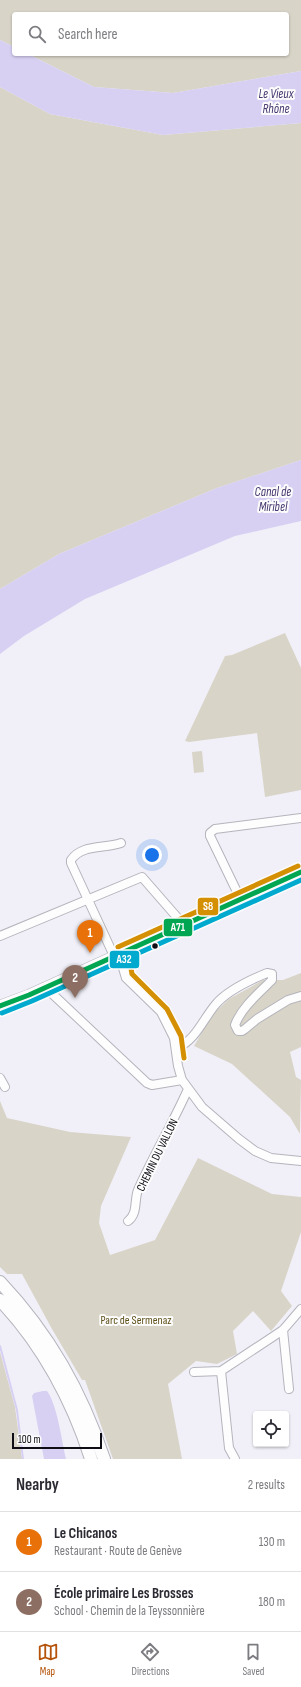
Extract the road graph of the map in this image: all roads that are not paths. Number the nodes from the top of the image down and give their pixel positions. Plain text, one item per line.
1 (301, 818) edge
2 (121, 843) dead end
3 (301, 872) edge
4 (240, 898) junction
5 (88, 899) junction
6 (183, 924) junction
7 (0, 936) edge
8 (117, 954) junction
9 (45, 987) junction
10 (301, 996) edge
11 (0, 1006) edge
12 (177, 1048) junction
13 (0, 1078) edge
14 (182, 1080) junction
15 (5, 1087) dead end
16 (188, 1089) junction
17 (301, 1161) edge
18 (128, 1221) dead end
19 (0, 1282) edge
20 (0, 1300) edge
21 (301, 1309) edge
22 (283, 1330) junction
23 (221, 1371) junction
24 (194, 1372) dead end
25 (289, 1389) dead end
26 (91, 1459) edge
27 (104, 1459) edge
28 (234, 1459) edge

1 - 4 street
2 - 5 street
3 - 4 main road
4 - 6 main road
5 - 6 street
5 - 7 street
5 - 8 street
6 - 8 main road
8 - 9 main road
8 - 12 street
9 - 11 main road
9 - 14 street
10 - 12 street
12 - 14 street
13 - 15 street
14 - 16 street
16 - 17 street
16 - 18 street, CHEMIN DU VALLON
19 - 27 highway
20 - 26 highway
21 - 22 street
22 - 23 street
22 - 25 street
23 - 24 street
23 - 28 street

